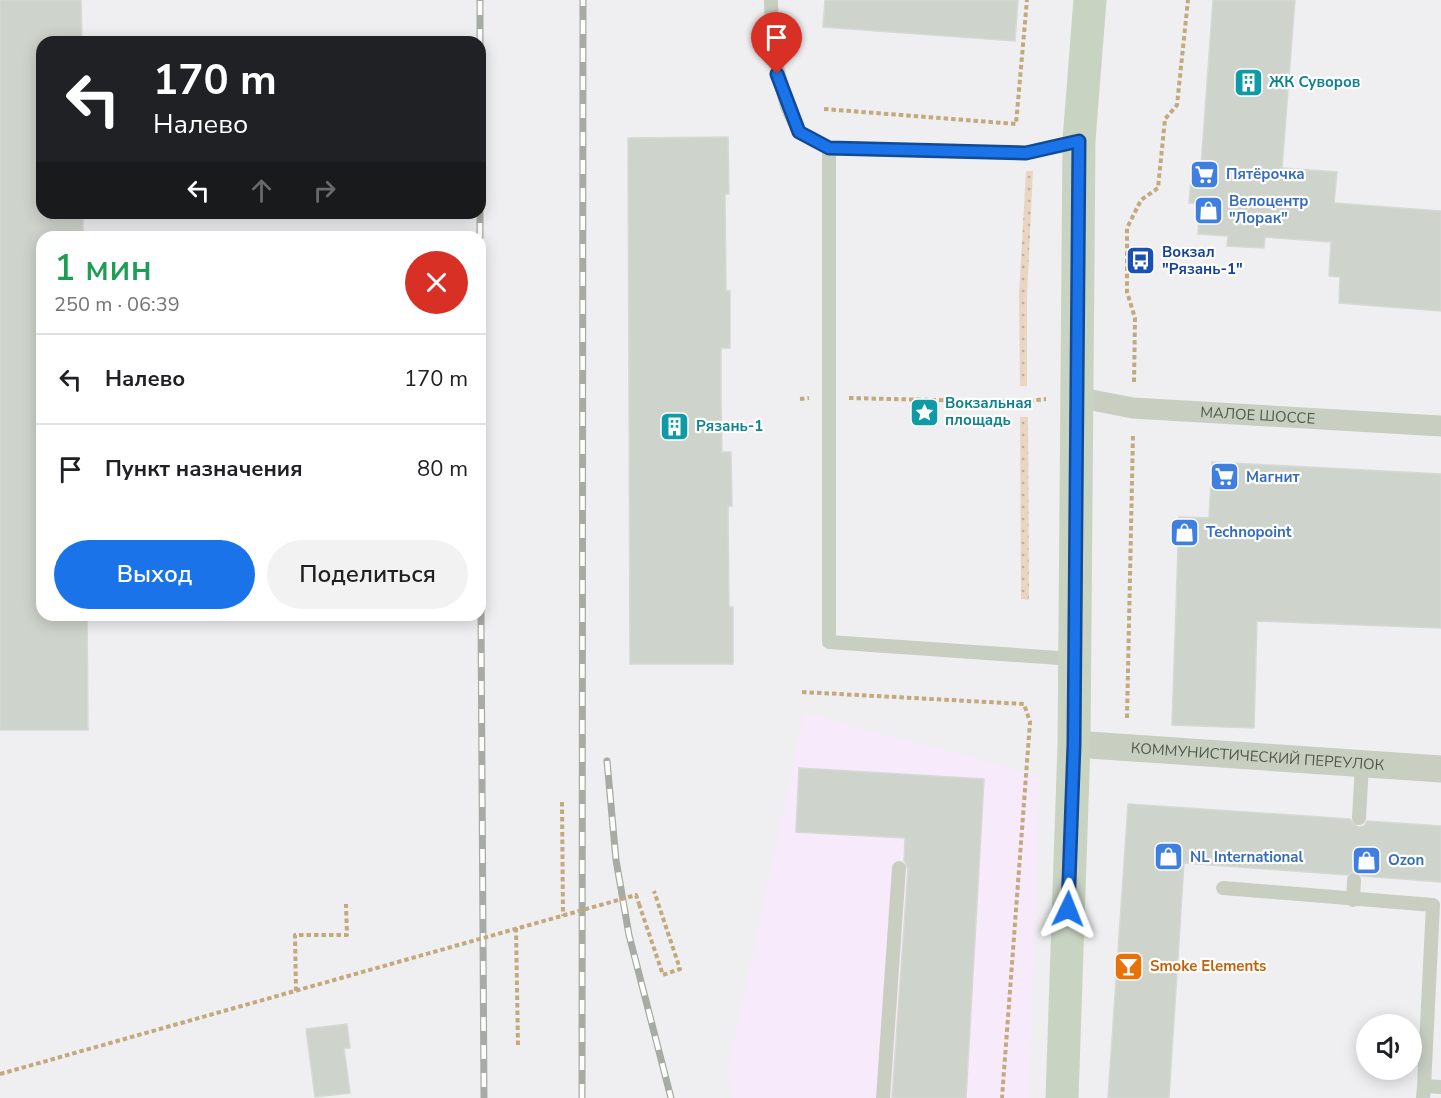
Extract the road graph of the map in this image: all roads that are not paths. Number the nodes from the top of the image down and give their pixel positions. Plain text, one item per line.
1 (771, 0) edge
2 (1090, 0) edge
3 (1079, 141) junction
4 (829, 148) junction
5 (1076, 397) junction
6 (1441, 426) edge
7 (1074, 659) junction
8 (1074, 744) junction
9 (1362, 764) junction
10 (1441, 769) edge
11 (1359, 818) dead end
12 (899, 868) dead end
13 (1354, 880) dead end
14 (1223, 888) dead end
15 (1353, 900) junction
16 (1441, 1087) edge
17 (1423, 1092) edge
18 (883, 1098) edge
19 (1062, 1098) edge

1 - 4 lane
2 - 3 main road
3 - 4 lane
3 - 5 main road
4 - 7 lane
5 - 6 street, МАЛОЕ ШОССЕ
5 - 7 main road
7 - 8 main road
8 - 9 street, КОММУНИСТИЧЕСКИЙ ПЕРЕУЛОК
8 - 19 main road
9 - 10 street, КОММУНИСТИЧЕСКИЙ ПЕРЕУЛОК
9 - 11 lane
12 - 18 lane
13 - 15 lane
14 - 15 lane
15 - 17 lane
16 - 17 lane

